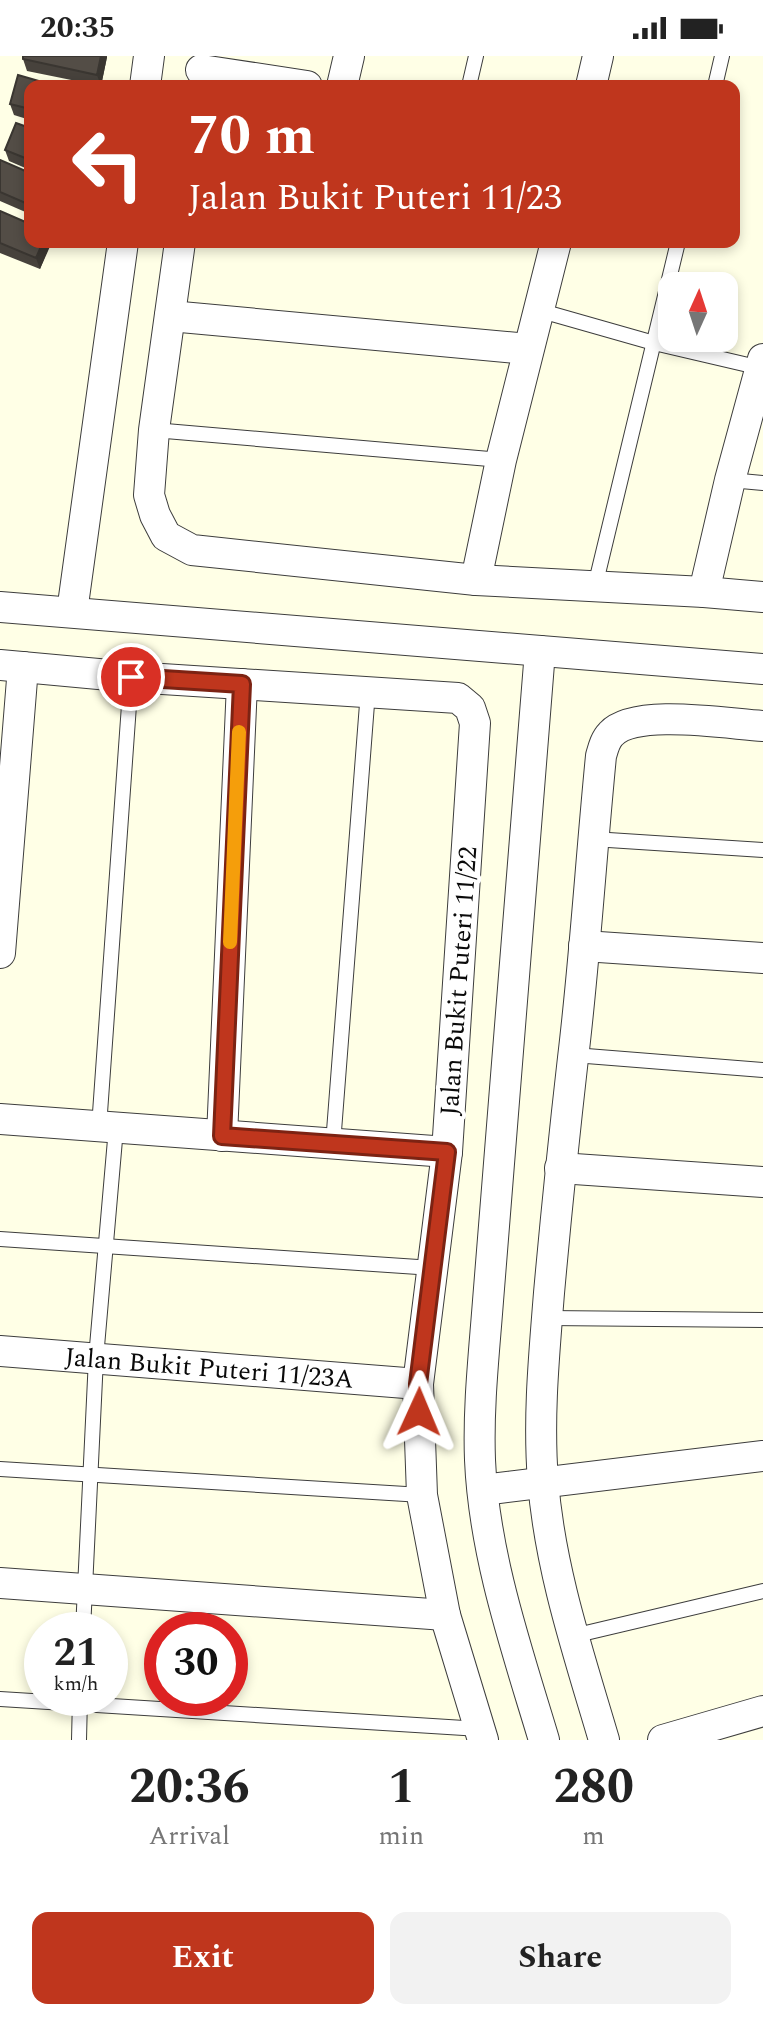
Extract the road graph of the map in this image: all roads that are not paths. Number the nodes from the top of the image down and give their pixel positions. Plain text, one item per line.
1 (149, 56) edge
2 (349, 56) edge
3 (476, 56) edge
4 (598, 56) edge
5 (722, 56) edge
6 (201, 71) edge
7 (146, 80) edge
8 (265, 80) edge
9 (343, 80) edge
10 (470, 80) edge
11 (592, 80) edge
12 (716, 80) edge
13 (122, 248) edge
14 (179, 248) edge
15 (554, 248) edge
16 (677, 248) edge
17 (538, 310) junction
18 (170, 316) junction
19 (654, 343) junction
20 (528, 349) junction
21 (762, 365) edge
22 (154, 430) junction
23 (501, 460) junction
24 (730, 480) junction
25 (763, 483) edge
26 (476, 580) junction
27 (595, 586) junction
28 (704, 592) junction
29 (763, 597) edge
30 (0, 607) edge
31 (72, 612) junction
32 (540, 651) junction
33 (11, 666) edge
34 (763, 669) edge
35 (131, 677) junction
36 (242, 684) junction
37 (368, 691) junction
38 (763, 726) edge
39 (593, 839) junction
40 (763, 850) edge
41 (584, 946) junction
42 (0, 953) edge
43 (763, 958) edge
44 (574, 1055) junction
45 (763, 1070) edge
46 (0, 1119) edge
47 (107, 1127) junction
48 (222, 1136) junction
49 (333, 1144) junction
50 (447, 1152) junction
51 (560, 1168) junction
52 (763, 1182) edge
53 (0, 1239) edge
54 (105, 1246) junction
55 (433, 1268) junction
56 (547, 1318) junction
57 (763, 1320) edge
58 (0, 1351) edge
59 (96, 1358) junction
60 (418, 1384) junction
61 (763, 1456) edge
62 (0, 1469) edge
63 (90, 1476) junction
64 (543, 1482) junction
65 (483, 1490) junction
66 (422, 1495) junction
67 (0, 1583) edge
68 (84, 1589) junction
69 (763, 1591) edge
70 (83, 1612) edge
71 (445, 1615) junction
72 (573, 1636) junction
73 (0, 1699) edge
74 (24, 1700) edge
75 (128, 1705) edge
76 (763, 1711) edge
77 (80, 1716) edge
78 (481, 1734) edge
79 (79, 1740) edge
80 (544, 1740) edge
81 (604, 1740) edge
82 (663, 1740) edge

1 - 7 street
2 - 9 street
3 - 10 lane
4 - 11 street
5 - 12 lane
6 - 8 street
13 - 31 street
14 - 18 street
15 - 17 street
16 - 19 lane
17 - 19 lane
17 - 20 street
18 - 20 street
18 - 22 street
19 - 21 lane
19 - 27 lane
20 - 23 street
21 - 24 street
22 - 23 lane
22 - 26 street
23 - 26 street
24 - 25 lane
24 - 28 street
26 - 27 street
27 - 28 street
28 - 29 street
30 - 31 street
31 - 32 street
32 - 34 street
32 - 65 street
33 - 35 street
33 - 42 street
35 - 36 street
35 - 47 lane
36 - 37 street
36 - 48 street
37 - 49 lane
37 - 50 street, Jalan Bukit Puteri 11/22
38 - 39 street
39 - 40 lane
39 - 41 street
41 - 43 street
41 - 44 street
44 - 45 lane
44 - 51 street
46 - 47 street
47 - 48 street
47 - 54 lane
48 - 49 street
49 - 50 street
50 - 55 street, Jalan Bukit Puteri 11/22
51 - 52 street
51 - 56 street
53 - 54 lane
54 - 55 lane
54 - 59 lane
55 - 60 street, Jalan Bukit Puteri 11/22
56 - 57 lane
56 - 64 street
58 - 59 street, Jalan Bukit Puteri 11/23A
59 - 60 street, Jalan Bukit Puteri 11/23A
59 - 63 lane
60 - 66 street, Jalan Bukit Puteri 11/22
61 - 64 street
62 - 63 lane
63 - 66 lane
63 - 68 lane
64 - 65 street
64 - 72 street
65 - 80 street
66 - 71 street, Jalan Bukit Puteri 11/22
67 - 68 street
68 - 70 lane
68 - 71 street
69 - 72 lane
71 - 78 street, Jalan Bukit Puteri 11/22
72 - 81 street
73 - 74 lane
75 - 78 lane
76 - 82 street
77 - 79 lane

